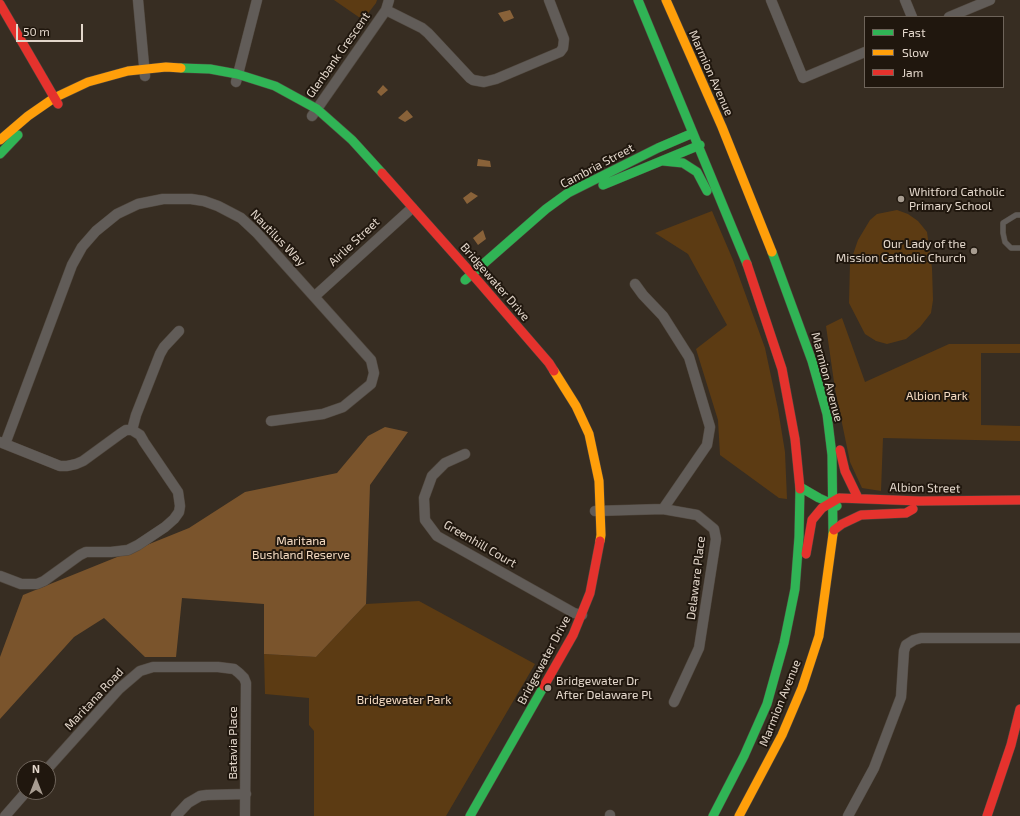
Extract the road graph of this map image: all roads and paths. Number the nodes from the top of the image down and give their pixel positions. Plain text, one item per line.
1 (138, 0) edge
2 (257, 0) edge
3 (549, 0) edge
4 (638, 0) edge
5 (666, 0) edge
6 (771, 0) edge
7 (905, 0) edge
8 (990, 0) edge
9 (0, 4) edge
10 (387, 5) edge
11 (912, 16) edge
12 (951, 16) edge
13 (0, 20) edge
14 (675, 21) junction
15 (864, 52) edge
16 (145, 72) junction
17 (236, 78) junction
18 (52, 103) junction
19 (314, 113) junction
20 (710, 118) dead end
21 (693, 133) junction
22 (0, 140) edge
23 (716, 141) dead end
24 (699, 145) junction
25 (0, 154) edge
26 (663, 161) junction
27 (736, 163) junction
28 (576, 199) dead end
29 (712, 202) dead end
30 (409, 211) junction
31 (1020, 215) edge
32 (726, 238) dead end
33 (739, 245) junction
34 (1020, 248) edge
35 (469, 277) junction
36 (635, 284) dead end
37 (315, 296) junction
38 (179, 331) dead end
39 (826, 414) junction
40 (271, 421) dead end
41 (132, 430) junction
42 (3, 443) edge
43 (465, 454) dead end
44 (800, 487) junction
45 (858, 498) junction
46 (1020, 500) edge
47 (833, 503) junction
48 (1020, 508) edge
49 (663, 509) junction
50 (913, 509) junction
51 (597, 511) junction
52 (834, 530) junction
53 (0, 576) edge
54 (795, 589) junction
55 (578, 614) junction
56 (1020, 638) edge
57 (239, 673) joint
58 (674, 702) dead end
59 (1020, 709) edge
60 (1020, 742) edge
61 (55, 760) edge
62 (246, 794) junction
63 (19, 800) edge
64 (5, 816) edge
65 (176, 816) edge
66 (246, 816) edge
67 (460, 816) edge
68 (470, 816) edge
69 (712, 816) edge
70 (739, 816) edge
71 (848, 816) edge
72 (987, 816) edge
73 (996, 816) edge

1 - 16 street
2 - 17 street
3 - 10 street, Glenbank Crescent
4 - 21 main road, Marmion Avenue
5 - 14 main road, Marmion Avenue
6 - 15 street
7 - 11 street
8 - 12 street
9 - 18 main road
10 - 19 street, Glenbank Crescent
13 - 18 main road
14 - 20 main road
14 - 27 main road, Marmion Avenue
16 - 17 main road, Bridgewater Drive
16 - 18 main road, Bridgewater Drive
17 - 19 main road, Bridgewater Drive
18 - 22 main road, Bridgewater Drive
18 - 25 main road, Bridgewater Drive
19 - 30 main road, Bridgewater Drive
21 - 24 main road, Marmion Avenue
21 - 35 main road, Cambria Street
23 - 27 main road
24 - 26 main road, Cambria Street
24 - 33 main road, Marmion Avenue
26 - 28 main road, Cambria Street
26 - 29 main road
27 - 39 main road, Marmion Avenue
30 - 35 main road, Bridgewater Drive
30 - 37 street, Airlie Street
31 - 34 lane
32 - 33 main road
33 - 44 main road, Marmion Avenue
35 - 51 main road, Bridgewater Drive
36 - 49 street
37 - 40 street, Nautilus Way
37 - 42 street, Nautilus Way
38 - 41 street
39 - 45 main road
39 - 47 main road, Marmion Avenue
41 - 42 street
41 - 53 street
43 - 55 street, Greenhill Court
44 - 47 main road, Albion Street
44 - 54 main road, Marmion Avenue
45 - 46 main road, Albion Street
45 - 47 main road, Albion Street
47 - 50 main road, Albion Street
47 - 52 main road, Marmion Avenue
47 - 54 main road
48 - 50 main road, Albion Street
49 - 51 street, Delaware Place
49 - 58 street, Delaware Place
50 - 52 main road
51 - 55 main road, Bridgewater Drive
52 - 70 main road, Marmion Avenue
54 - 69 main road, Marmion Avenue
55 - 67 main road, Bridgewater Drive
55 - 68 main road, Bridgewater Drive
56 - 71 street
57 - 61 street, Maritana Road
57 - 62 street, Batavia Place
59 - 72 main road
60 - 73 main road
62 - 65 street
62 - 66 street, Batavia Place
63 - 64 street

